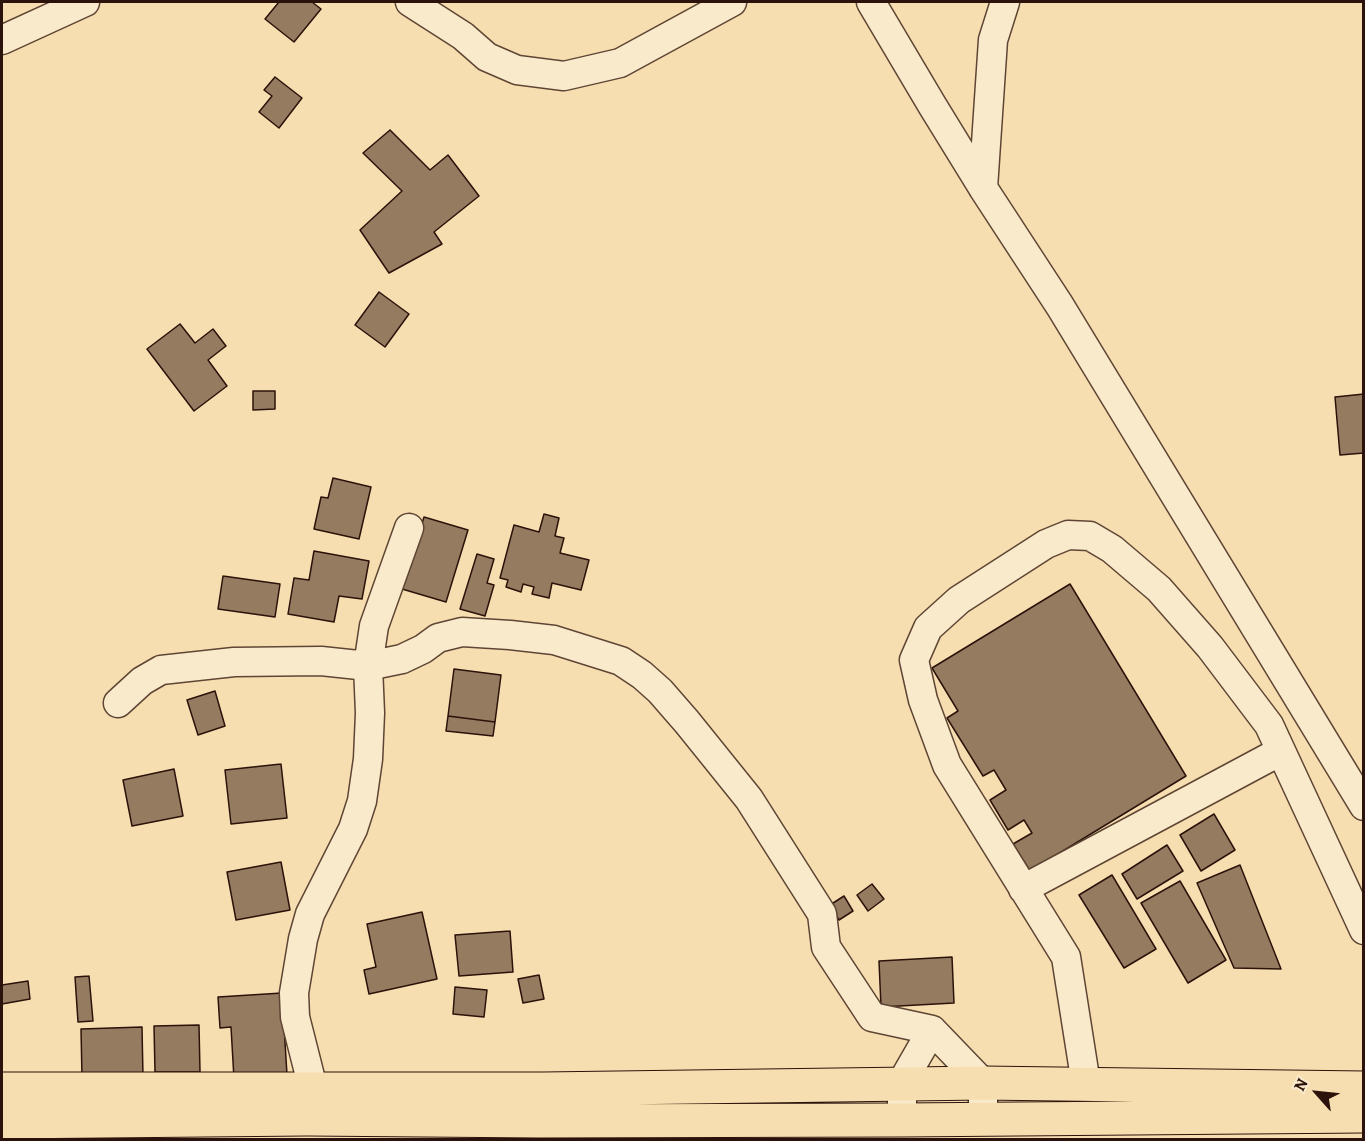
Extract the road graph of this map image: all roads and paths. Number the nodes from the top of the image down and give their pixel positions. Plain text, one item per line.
1 (85, 2) edge
2 (410, 2) edge
3 (732, 2) edge
4 (871, 2) edge
5 (1005, 2) edge
6 (2, 40) edge
7 (982, 188) junction
8 (409, 528) dead end
9 (368, 666) junction
10 (118, 703) dead end
11 (1281, 751) junction
12 (1364, 806) edge
13 (1023, 889) junction
14 (1364, 930) edge
15 (932, 1030) junction
16 (983, 1083) junction
17 (901, 1084) junction
18 (1086, 1084) junction
19 (728, 1086) junction
20 (1364, 1088) edge
21 (2, 1089) edge
22 (54, 1089) junction
23 (310, 1104) junction
24 (542, 1105) junction
25 (1364, 1116) edge
26 (983, 1119) junction
27 (720, 1120) junction
28 (903, 1120) junction
29 (2, 1122) edge
30 (53, 1122) junction

1 - 6 street
2 - 3 street
4 - 7 street
5 - 7 street
7 - 12 street
8 - 9 street
9 - 10 street
9 - 15 street
9 - 23 street
11 - 13 street
11 - 13 street
11 - 14 street
13 - 18 street
15 - 16 street
15 - 17 street
16 - 17 main road
16 - 18 main road
16 - 26 street
17 - 19 main road
17 - 28 street
18 - 20 main road
19 - 24 main road
19 - 27 main road
21 - 22 main road
22 - 23 main road
22 - 30 main road
23 - 24 main road
23 - 30 main road
24 - 27 main road
25 - 26 main road
26 - 28 main road
27 - 28 main road
29 - 30 main road

